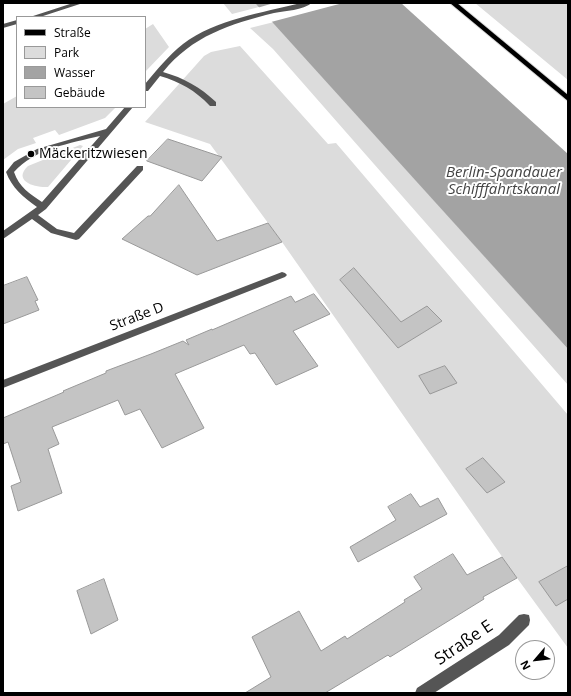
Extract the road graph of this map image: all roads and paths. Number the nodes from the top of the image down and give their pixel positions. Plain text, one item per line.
1 (80, 3) edge
2 (309, 3) edge
3 (453, 3) edge
4 (36, 16) edge
5 (16, 22) edge
6 (3, 26) edge
7 (159, 73) junction
8 (146, 88) edge
9 (568, 99) edge
10 (213, 104) dead end
11 (128, 108) edge
12 (108, 131) junction
13 (140, 168) dead end
14 (6, 172) edge
15 (43, 207) junction
16 (32, 215) junction
17 (3, 236) edge
18 (282, 275) dead end
19 (3, 384) edge
20 (524, 620) dead end
21 (422, 693) edge

1 - 4 street
2 - 7 street
3 - 9 main road
5 - 6 street
7 - 8 street
7 - 10 street
11 - 12 street
12 - 14 street
12 - 15 street
13 - 16 street
14 - 15 street
15 - 16 street
16 - 17 street
18 - 19 street, Straße D
20 - 21 street, Straße E

